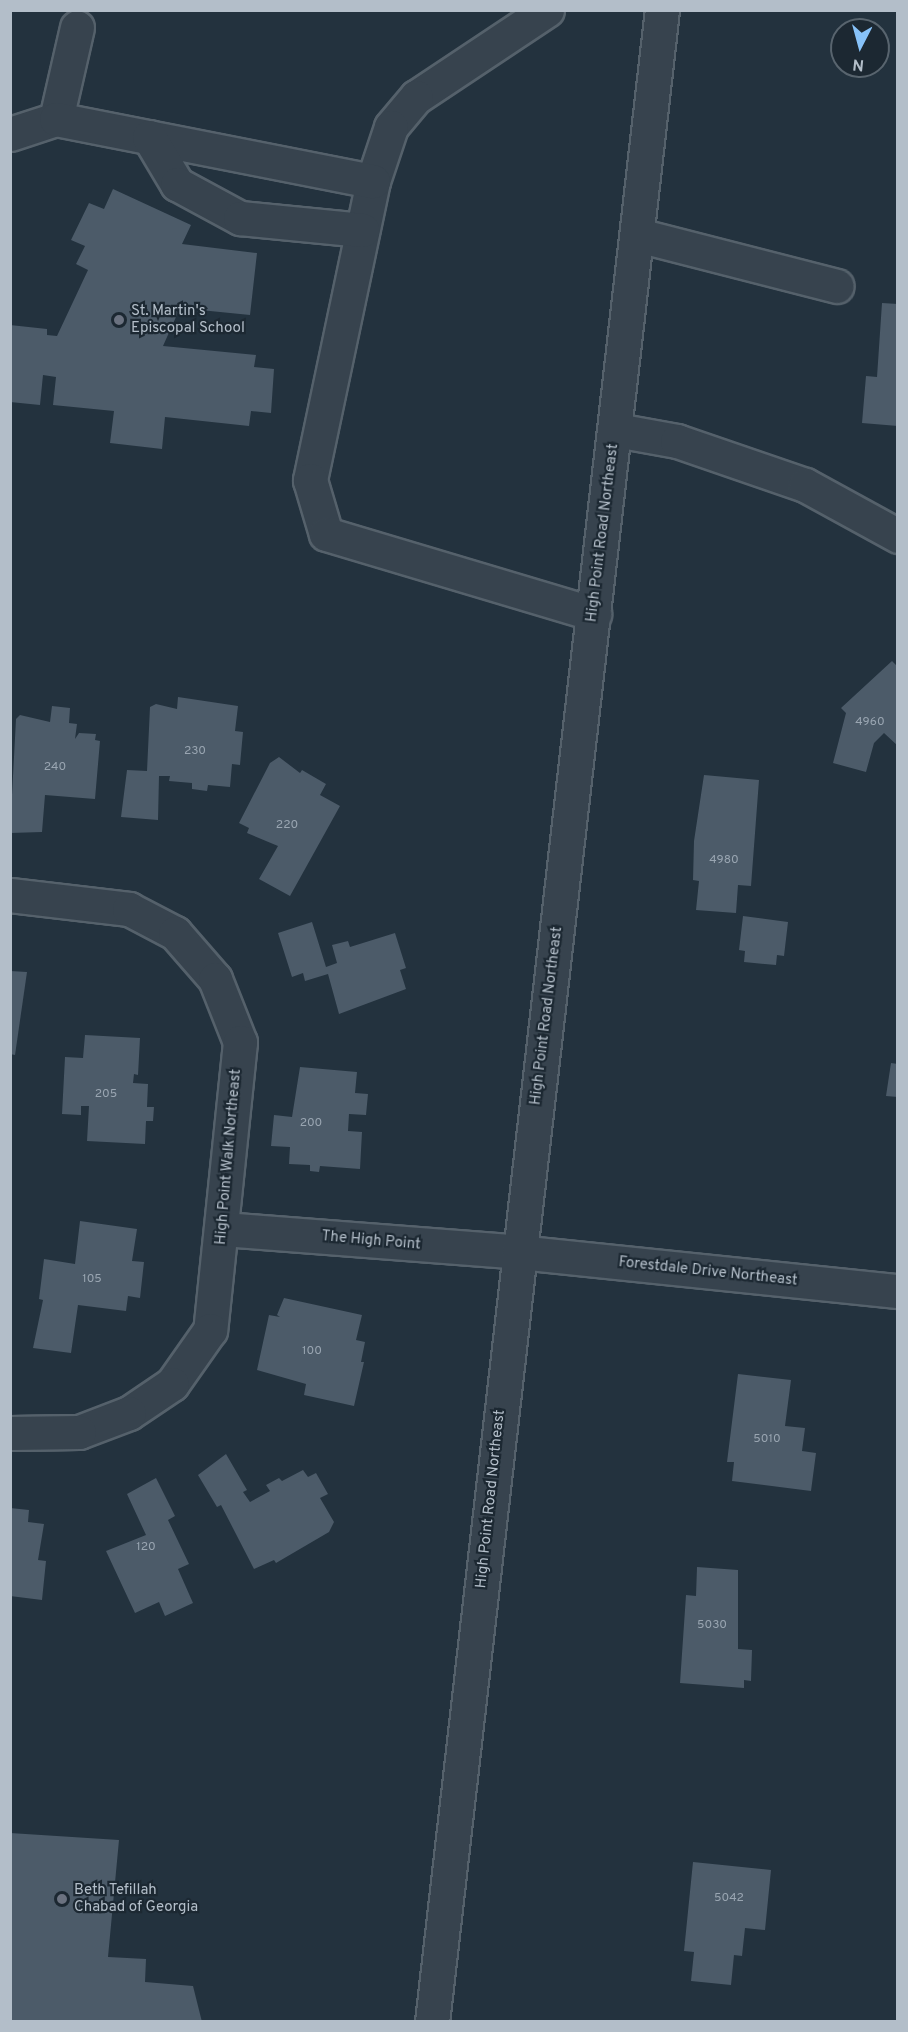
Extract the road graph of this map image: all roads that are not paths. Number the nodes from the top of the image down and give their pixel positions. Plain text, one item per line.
1 (547, 10) edge
2 (662, 10) edge
3 (76, 27) dead end
4 (56, 119) junction
5 (10, 134) edge
6 (148, 137) junction
7 (373, 182) junction
8 (362, 230) junction
9 (638, 235) junction
10 (837, 286) dead end
11 (616, 430) junction
12 (897, 536) edge
13 (594, 614) junction
14 (10, 895) edge
15 (223, 1229) junction
16 (519, 1252) junction
17 (897, 1291) edge
18 (10, 1433) edge
19 (432, 2022) edge

1 - 7 street
2 - 9 street, High Point Road Northeast
3 - 4 street
4 - 5 street
4 - 6 street
6 - 7 street
6 - 8 street
7 - 8 street
8 - 13 street
9 - 10 street
9 - 11 street, High Point Road Northeast
11 - 12 street
11 - 13 street, High Point Road Northeast
13 - 16 street, High Point Road Northeast
14 - 15 street, High Point Walk Northeast
15 - 16 street, The High Point
15 - 18 street, High Point Walk Northeast
16 - 17 street, Forestdale Drive Northeast
16 - 19 street, High Point Road Northeast

